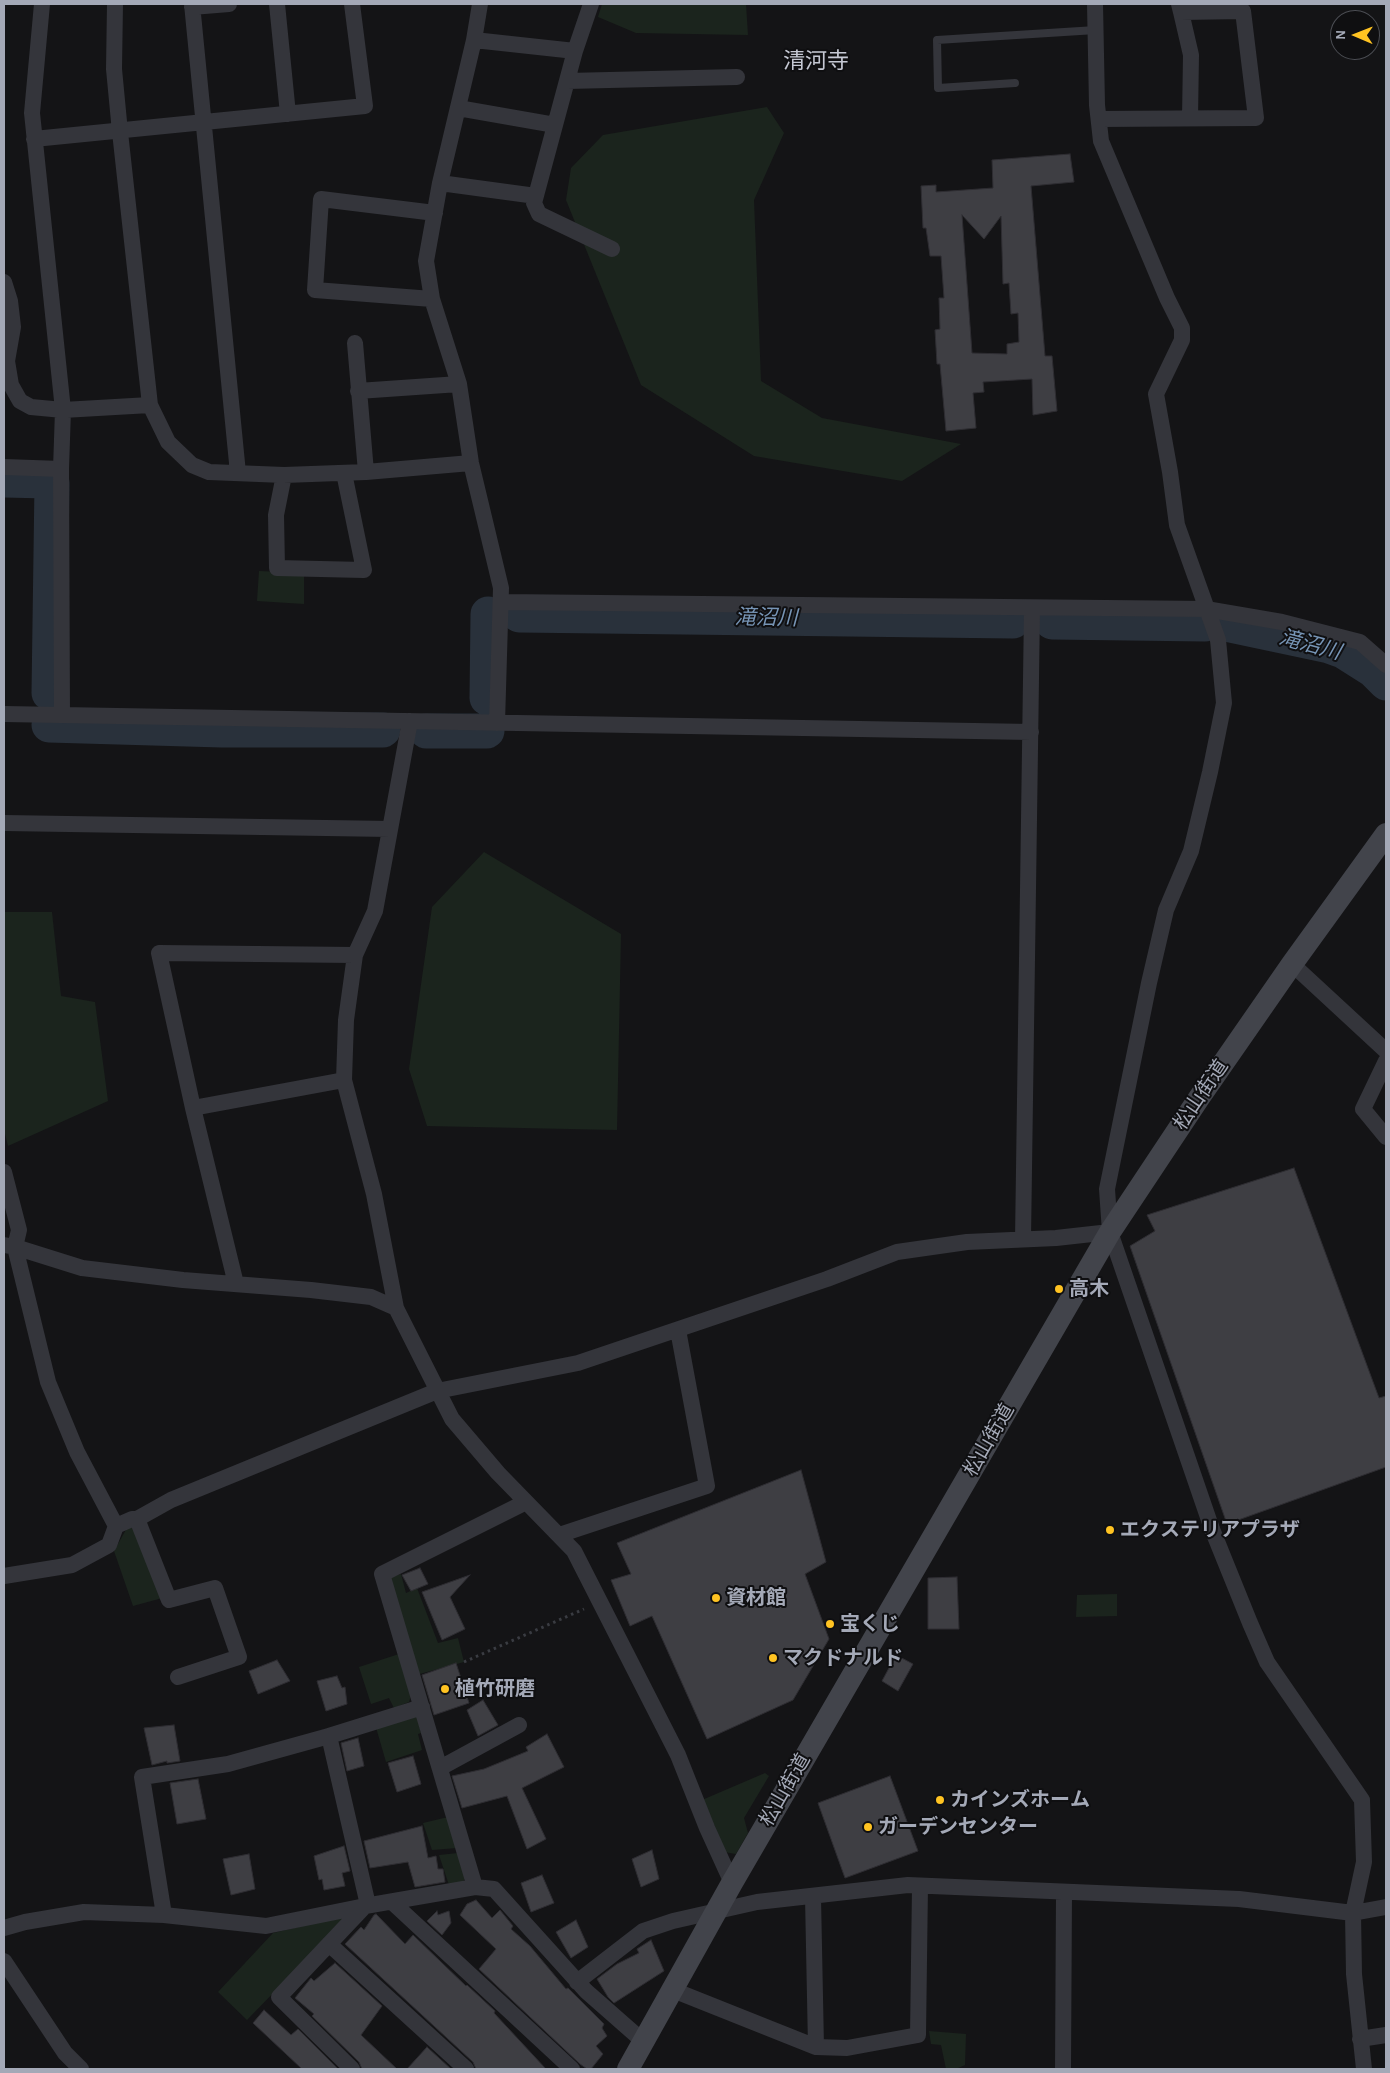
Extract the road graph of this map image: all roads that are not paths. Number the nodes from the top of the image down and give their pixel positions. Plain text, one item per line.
1 (42, 4) edge
2 (115, 4) edge
3 (229, 4) edge
4 (277, 4) edge
5 (352, 4) edge
6 (480, 4) edge
7 (591, 4) edge
8 (1095, 4) edge
9 (192, 5) edge
10 (1180, 8) edge
11 (1096, 30) junction
12 (474, 40) junction
13 (575, 51) junction
14 (737, 76) dead end
15 (567, 81) junction
16 (1015, 83) dead end
17 (458, 108) junction
18 (288, 114) junction
19 (1190, 118) junction
20 (1099, 119) junction
21 (204, 123) junction
22 (555, 125) junction
23 (120, 132) junction
24 (34, 139) junction
25 (440, 183) junction
26 (536, 196) junction
27 (434, 213) junction
28 (612, 249) dead end
29 (4, 282) edge
30 (432, 299) junction
31 (7, 301) edge
32 (355, 343) dead end
33 (459, 384) junction
34 (358, 391) junction
35 (150, 405) junction
36 (63, 410) junction
37 (471, 463) junction
38 (4, 467) edge
39 (61, 469) junction
40 (366, 472) junction
41 (238, 473) junction
42 (344, 473) junction
43 (284, 475) junction
44 (501, 602) junction
45 (1032, 609) junction
46 (1206, 609) junction
47 (1386, 665) edge
48 (4, 714) edge
49 (62, 715) junction
50 (410, 721) junction
51 (497, 722) junction
52 (1032, 732) junction
53 (4, 823) edge
54 (390, 829) junction
55 (1386, 834) edge
56 (355, 955) junction
57 (1292, 964) junction
58 (1386, 1051) edge
59 (1386, 1061) edge
60 (344, 1080) junction
61 (193, 1108) junction
62 (1386, 1137) edge
63 (4, 1172) edge
64 (1110, 1232) junction
65 (1023, 1239) junction
66 (10, 1246) edge
67 (236, 1284) junction
68 (396, 1308) junction
69 (678, 1330) junction
70 (437, 1391) junction
71 (526, 1502) junction
72 (137, 1519) junction
73 (116, 1526) junction
74 (559, 1535) junction
75 (4, 1576) edge
76 (178, 1678) dead end
77 (422, 1707) junction
78 (519, 1725) dead end
79 (329, 1736) junction
80 (440, 1768) junction
81 (732, 1883) junction
82 (920, 1886) junction
83 (475, 1887) junction
84 (1064, 1893) junction
85 (812, 1897) junction
86 (392, 1902) junction
87 (367, 1906) junction
88 (1386, 1907) edge
89 (717, 1911) junction
90 (1353, 1912) junction
91 (164, 1915) junction
92 (4, 1928) edge
93 (329, 1944) junction
94 (4, 1961) edge
95 (577, 1982) junction
96 (673, 1990) junction
97 (1386, 2035) edge
98 (1360, 2039) junction
99 (644, 2042) junction
100 (816, 2047) junction
101 (81, 2069) edge
102 (352, 2069) edge
103 (466, 2069) edge
104 (572, 2069) edge
105 (628, 2069) edge
106 (1063, 2069) edge
107 (1364, 2069) edge

1 - 24 street
2 - 23 street
3 - 9 street
4 - 18 street
5 - 18 street
6 - 12 street
7 - 13 street
8 - 11 street
9 - 21 street
10 - 19 street
10 - 19 street
11 - 16 lane
11 - 20 street
12 - 13 street
12 - 17 street
13 - 15 street
14 - 15 street
15 - 22 street
17 - 22 street
17 - 25 street
18 - 21 street
19 - 20 street
20 - 46 street
21 - 23 street
21 - 41 street
22 - 26 street
23 - 24 street
23 - 35 street
24 - 36 street
25 - 26 street
25 - 27 street
26 - 28 street
27 - 30 street
27 - 30 street
29 - 31 street
30 - 33 street
31 - 36 street
32 - 34 street
33 - 34 street
33 - 37 street
34 - 40 street
35 - 36 street
35 - 41 street
36 - 39 street
37 - 40 street
37 - 44 street
38 - 39 street
39 - 49 street
40 - 42 street
41 - 43 street
42 - 43 street
42 - 43 street
44 - 45 street
44 - 51 street
45 - 46 street
45 - 52 street
46 - 47 street
46 - 64 street
48 - 49 street
49 - 50 street
50 - 51 street
50 - 54 street
51 - 52 street
52 - 65 street
53 - 54 street
54 - 56 street
55 - 57 main road, 松山街道
56 - 60 street
56 - 61 street
57 - 58 street
57 - 64 main road, 松山街道
59 - 62 street
60 - 61 street
60 - 68 street
61 - 67 street
63 - 66 street
64 - 65 street
64 - 81 main road, 松山街道
64 - 90 street
65 - 69 street
66 - 67 street
66 - 73 street
67 - 68 street
68 - 70 street
69 - 70 street
69 - 74 street
70 - 71 street
70 - 72 street
71 - 74 street
71 - 77 street
72 - 73 street
72 - 76 street
73 - 75 street
74 - 81 street
77 - 79 street
77 - 80 street
78 - 80 street
79 - 87 street
79 - 91 street
80 - 83 street
81 - 89 main road, 松山街道
82 - 84 street
82 - 85 street
82 - 100 street
83 - 86 street
83 - 95 street
84 - 90 street
84 - 106 street
85 - 89 street
85 - 100 street
86 - 87 street
86 - 104 street
87 - 91 street
87 - 93 street
88 - 90 street
89 - 95 street
89 - 96 main road, 松山街道
90 - 98 street
91 - 92 street
93 - 102 street
93 - 103 street
94 - 101 street
95 - 99 street
96 - 99 main road, 松山街道
96 - 100 street
97 - 98 street
98 - 107 street
99 - 105 main road, 松山街道

